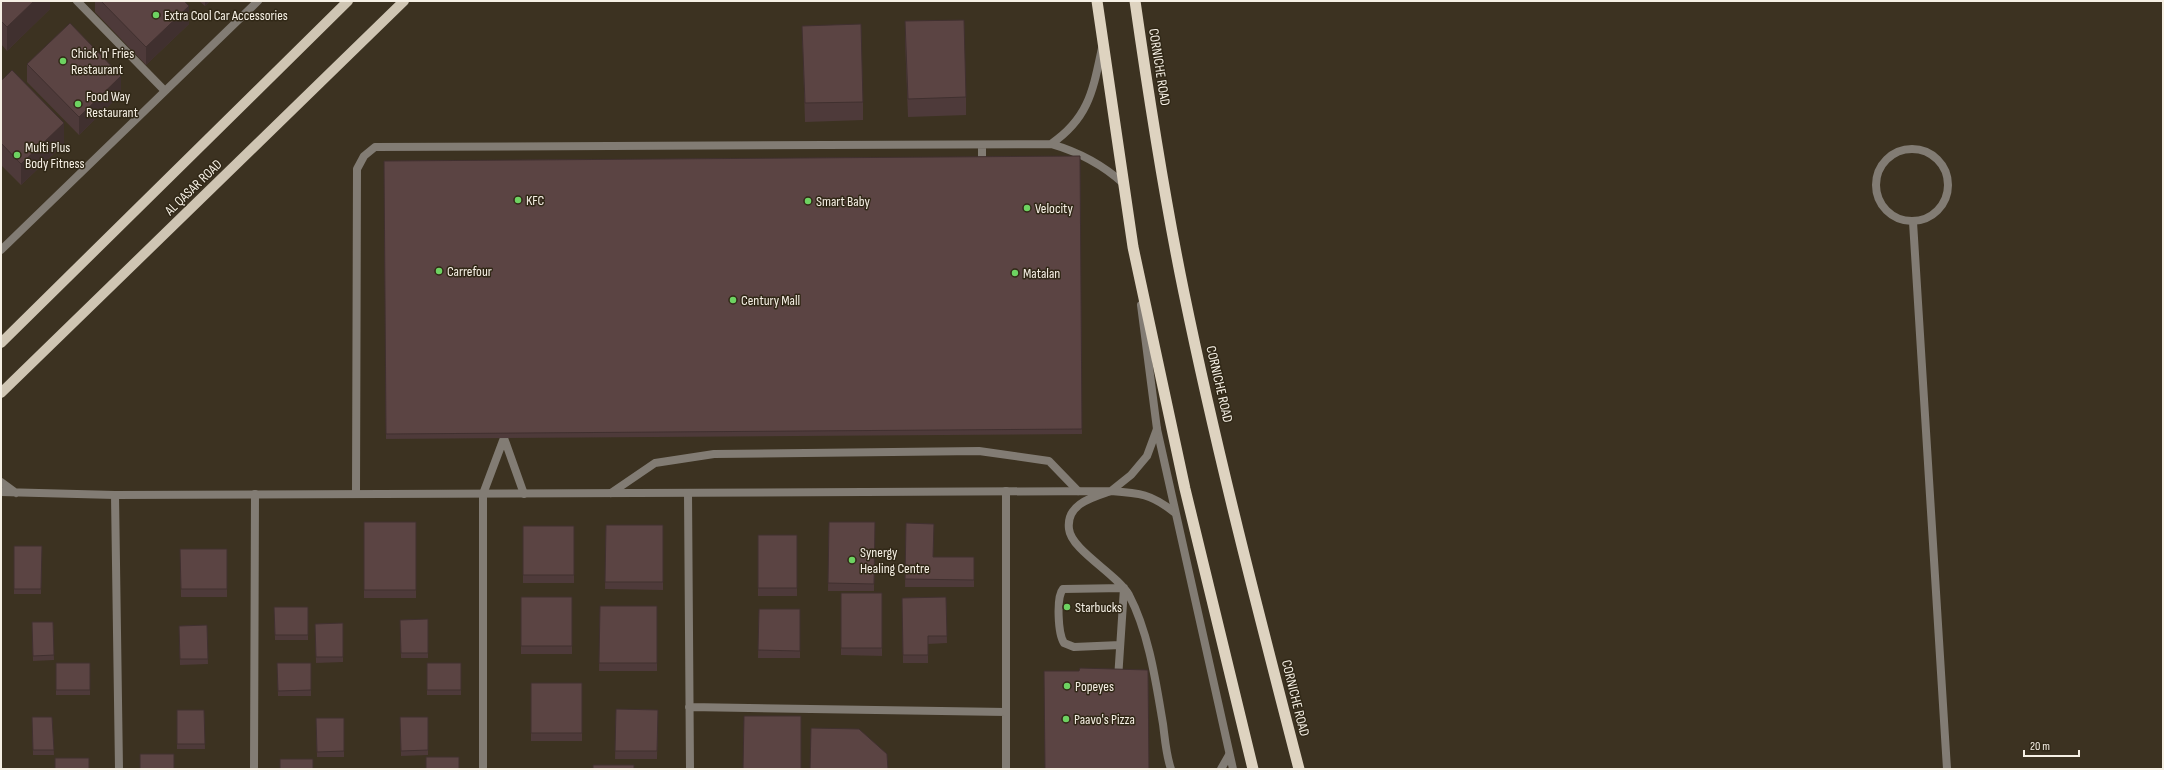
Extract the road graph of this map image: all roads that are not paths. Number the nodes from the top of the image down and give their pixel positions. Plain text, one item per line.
1 (77, 1) edge
2 (258, 1) edge
3 (348, 1) edge
4 (404, 1) edge
5 (1097, 1) edge
6 (1134, 1) edge
7 (1103, 44) junction
8 (164, 91) junction
9 (1051, 144) junction
10 (982, 145) junction
11 (982, 162) edge
12 (1124, 184) junction
13 (1913, 222) junction
14 (1133, 247) junction
15 (1, 250) edge
16 (1, 343) edge
17 (1, 392) edge
18 (1157, 429) junction
19 (1, 482) edge
20 (1006, 491) junction
21 (1078, 491) junction
22 (1111, 491) junction
23 (1, 492) edge
24 (611, 493) junction
25 (688, 493) junction
26 (17, 494) junction
27 (254, 494) junction
28 (356, 494) junction
29 (483, 494) junction
30 (524, 494) junction
31 (115, 495) junction
32 (1174, 512) junction
33 (1124, 588) junction
34 (1120, 645) junction
35 (1118, 679) edge
36 (689, 707) junction
37 (1006, 712) junction
38 (1229, 755) junction
39 (119, 769) edge
40 (254, 769) edge
41 (483, 769) edge
42 (690, 769) edge
43 (1006, 769) edge
44 (1171, 769) edge
45 (1221, 769) edge
46 (1233, 769) edge
47 (1253, 769) edge
48 (1299, 769) edge
49 (1947, 769) edge

1 - 8 street
2 - 8 street
3 - 16 main road, AL QASAR ROAD
4 - 17 main road, AL QASAR ROAD
5 - 7 highway
6 - 48 highway, CORNICHE ROAD
7 - 9 street
7 - 12 highway
8 - 15 street
9 - 10 street
9 - 12 street
10 - 11 street
10 - 28 street
12 - 14 highway
13 - 13 street
13 - 49 street
14 - 18 street
14 - 47 highway
18 - 22 street
18 - 32 street
19 - 26 street
20 - 21 street
20 - 25 street
20 - 37 street
21 - 22 street
21 - 24 street
22 - 32 street
22 - 33 street
23 - 26 street
24 - 25 street
24 - 30 street
25 - 36 street
26 - 31 street
27 - 28 street
27 - 31 street
27 - 40 street
28 - 29 street
29 - 30 street
29 - 30 street
29 - 41 street
31 - 39 street
32 - 38 street
33 - 34 street
33 - 34 street
33 - 44 street
34 - 35 street
36 - 37 street
36 - 42 street
37 - 43 street
38 - 45 street
38 - 46 street

